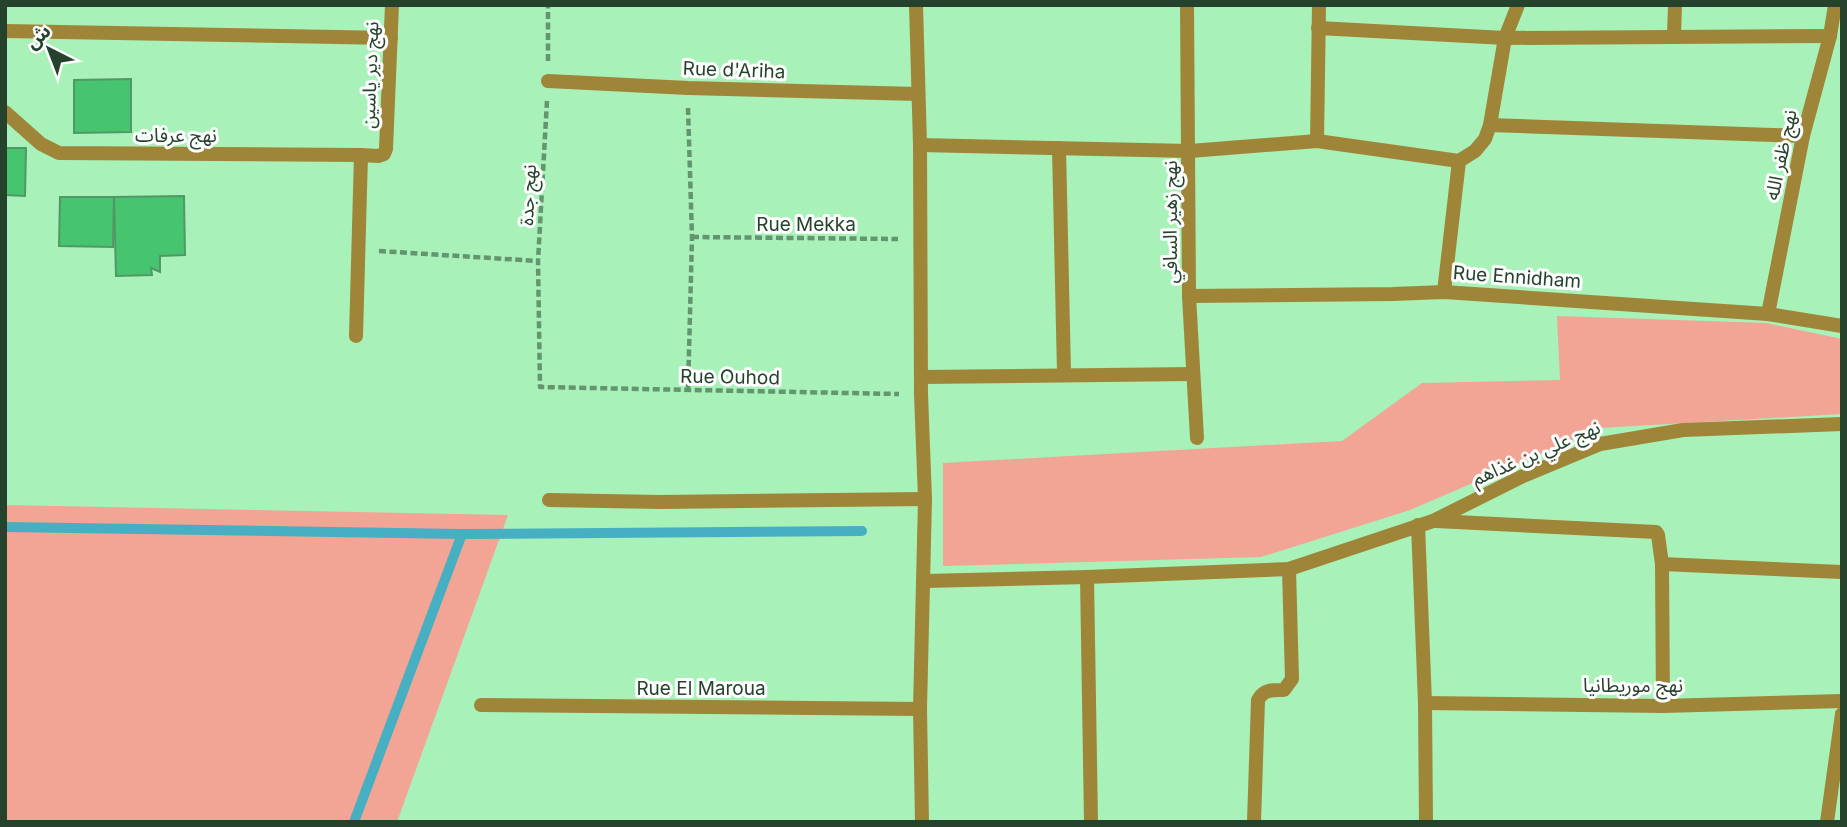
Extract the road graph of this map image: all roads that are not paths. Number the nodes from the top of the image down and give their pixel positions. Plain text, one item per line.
1 (392, 5) edge
2 (916, 5) edge
3 (1187, 5) edge
4 (1320, 5) edge
5 (1518, 5) edge
6 (1675, 5) edge
7 (1835, 5) edge
8 (1318, 28) junction
9 (5, 31) edge
10 (1674, 35) junction
11 (1830, 36) junction
12 (391, 38) junction
13 (1505, 38) junction
14 (548, 80) road end
15 (919, 94) junction
16 (5, 112) edge
17 (1490, 125) junction
18 (1803, 135) junction
19 (1318, 141) junction
20 (920, 145) junction
21 (1059, 148) junction
22 (1190, 151) junction
23 (361, 156) junction
24 (1459, 161) junction
25 (1444, 292) junction
26 (1189, 296) junction
27 (1768, 314) junction
28 (1842, 326) edge
29 (356, 336) dead end
30 (1064, 373) junction
31 (1193, 373) junction
32 (921, 377) junction
33 (1842, 424) edge
34 (1197, 438) dead end
35 (925, 499) junction
36 (549, 500) dead end
37 (1433, 521) junction
38 (1418, 525) junction
39 (1662, 564) junction
40 (1289, 569) junction
41 (1842, 572) edge
42 (1087, 578) junction
43 (925, 581) junction
44 (1842, 701) edge
45 (1425, 702) junction
46 (481, 705) dead end
47 (1663, 706) junction
48 (920, 709) junction
49 (1842, 714) edge
50 (922, 822) edge
51 (1091, 822) edge
52 (1254, 822) edge
53 (1426, 822) edge
54 (1827, 822) edge

1 - 12 street, نهج دير ياسين
2 - 15 street
3 - 22 street, نهج زهير السافي
4 - 8 street
5 - 13 street
6 - 10 street
7 - 11 street, نهج ظفر الله
8 - 13 street
8 - 19 street
9 - 12 street
10 - 11 street
10 - 13 street
11 - 18 street, نهج ظفر الله
12 - 23 street, نهج دير ياسين
13 - 17 street
14 - 15 street, Rue d'Ariha
15 - 20 street
16 - 23 street, نهج عرفات
17 - 18 street
17 - 24 street
18 - 27 street, نهج ظفر الله
19 - 22 street
19 - 24 street
20 - 21 street
20 - 32 street
21 - 22 street
21 - 30 street
22 - 26 street, نهج زهير السافي
23 - 29 street, نهج دير ياسين
24 - 25 street
25 - 26 street, Rue Ennidham
25 - 27 street, Rue Ennidham
26 - 31 street, نهج زهير السافي
27 - 28 street, Rue Ennidham
30 - 31 street
30 - 32 street
31 - 34 street, نهج زهير السافي
32 - 35 street
33 - 37 street, نهج علي بن غذاهم
35 - 36 street
35 - 43 street
37 - 38 street, نهج علي بن غذاهم
37 - 39 street
38 - 40 street, نهج علي بن غذاهم
38 - 45 street
39 - 41 street
39 - 47 street
40 - 42 street, نهج علي بن غذاهم
40 - 52 street
42 - 43 street, نهج علي بن غذاهم
42 - 51 street
43 - 48 street
44 - 47 street, نهج موريطانيا
45 - 47 street, نهج موريطانيا
45 - 53 street
46 - 48 street, Rue El Maroua
48 - 50 street
49 - 54 street

